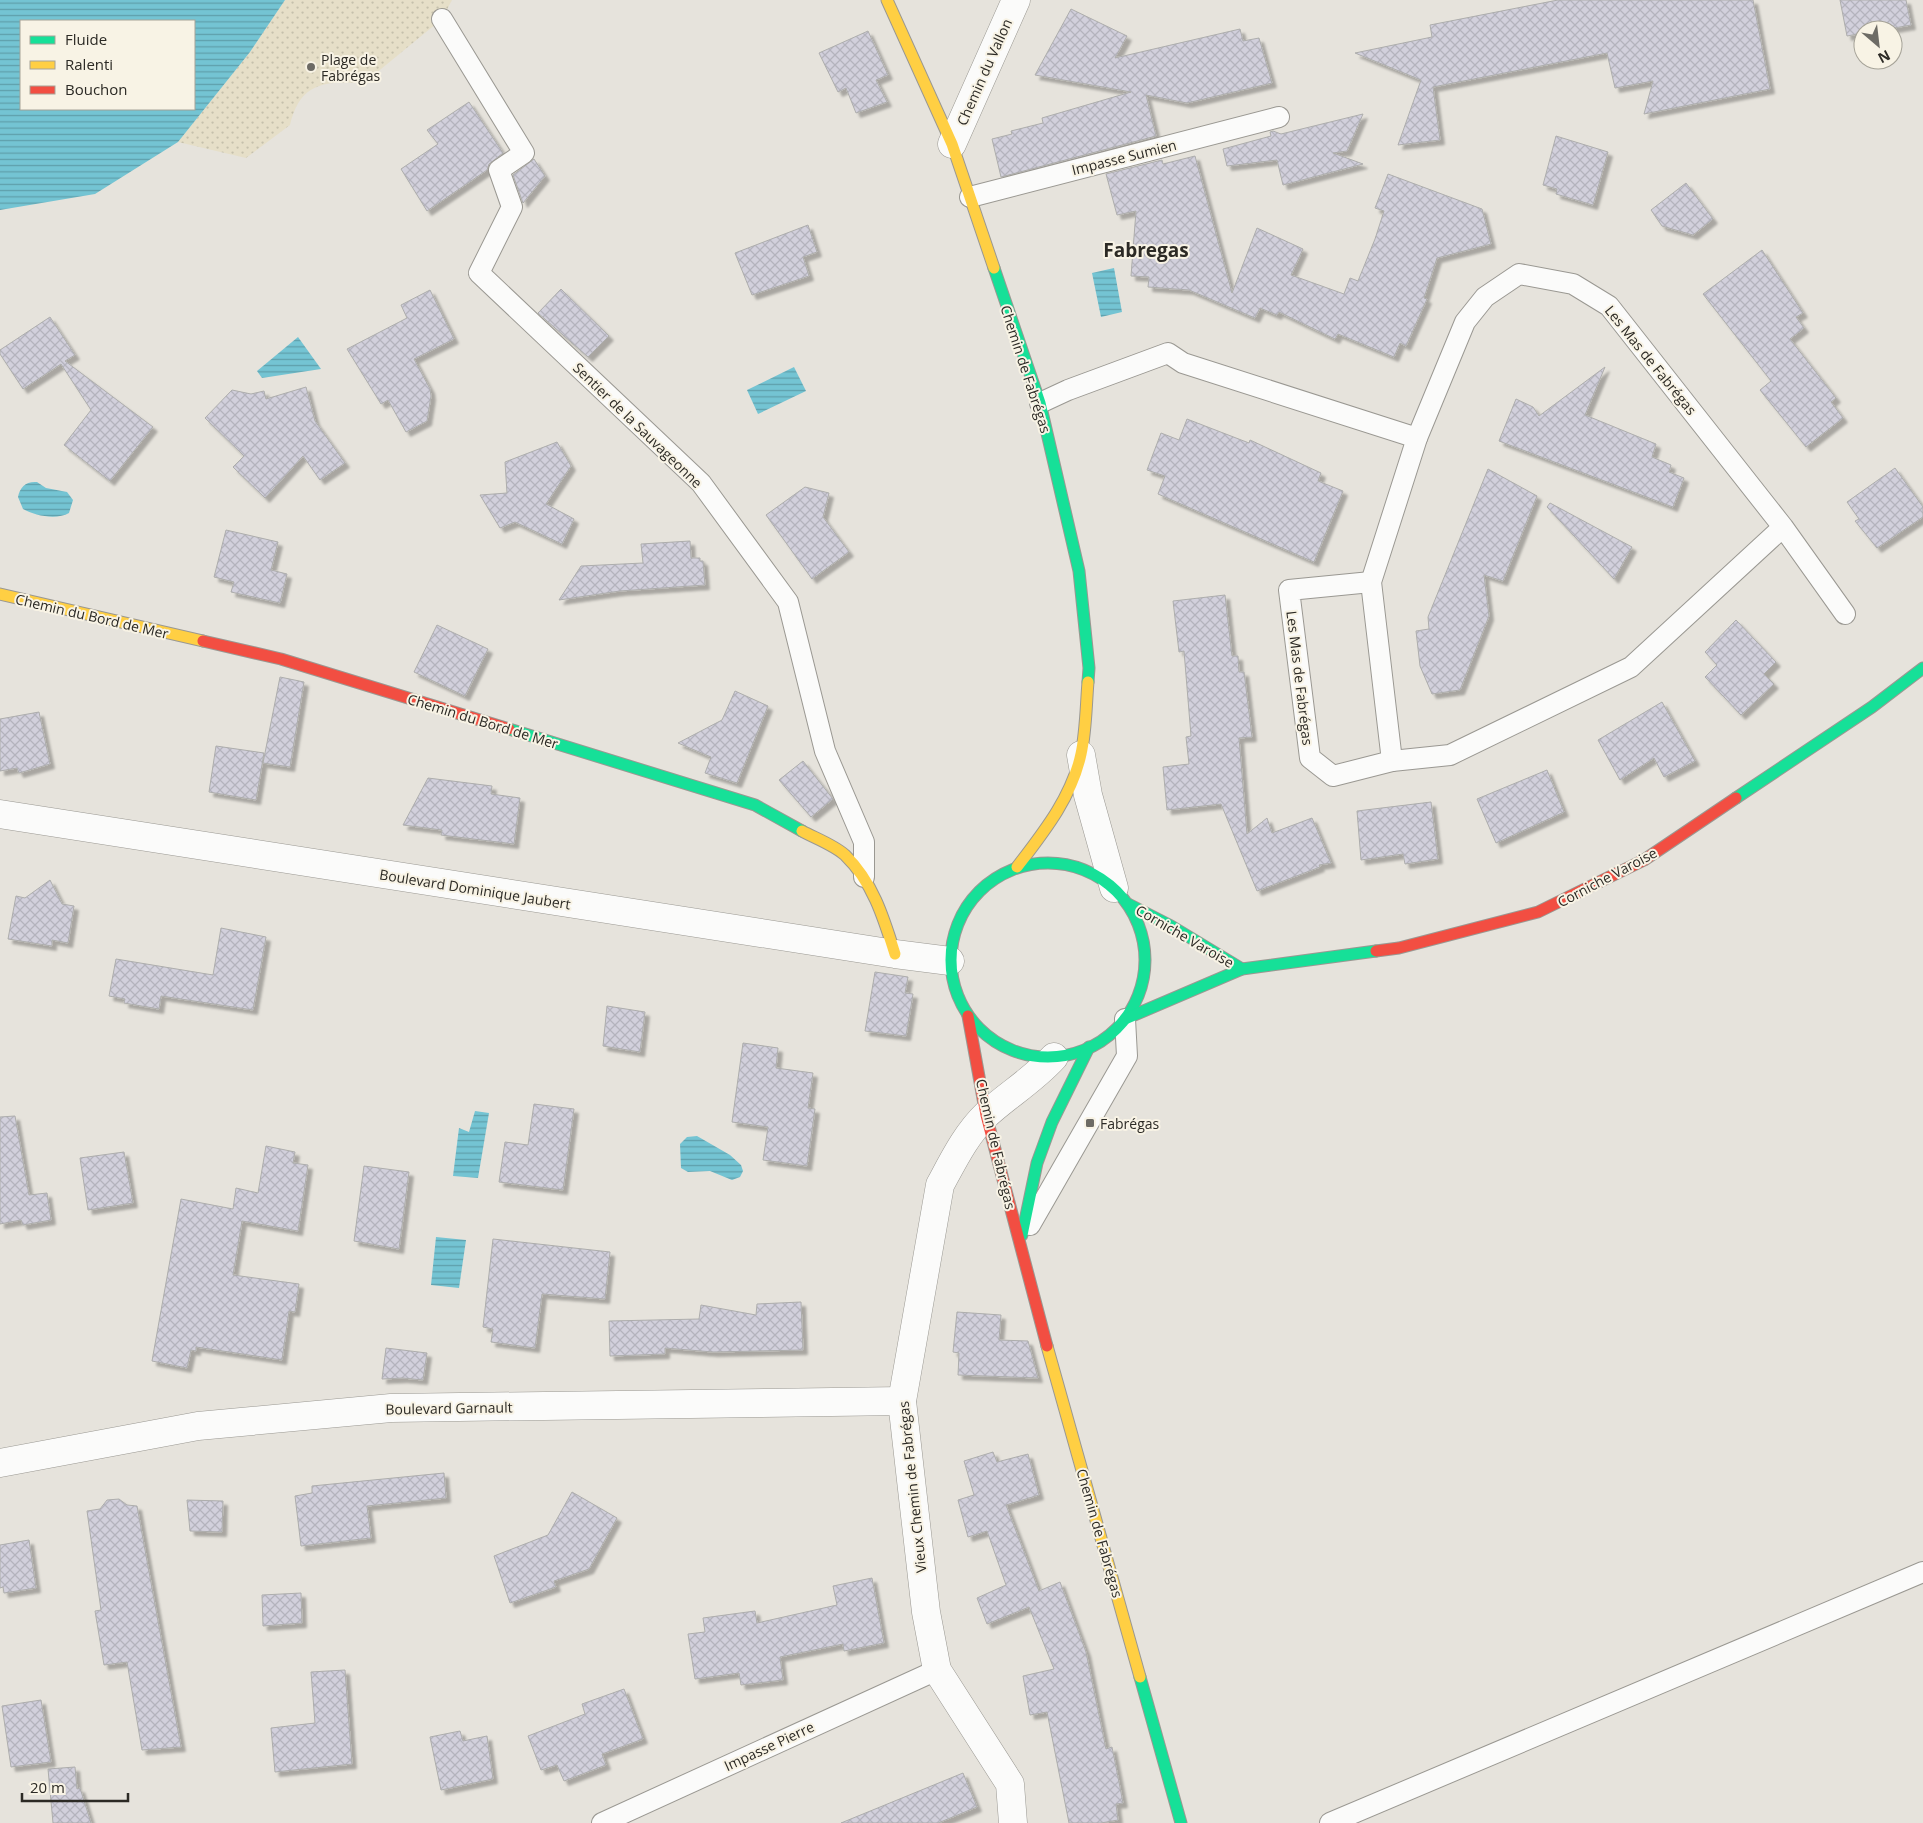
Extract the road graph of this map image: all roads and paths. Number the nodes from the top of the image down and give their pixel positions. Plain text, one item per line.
1 (887, 0) edge
2 (1016, 0) edge
3 (442, 19) dead end
4 (1279, 117) dead end
5 (952, 144) junction
6 (970, 197) junction
7 (1040, 403) junction
8 (1417, 438) junction
9 (1784, 526) junction
10 (1371, 582) junction
11 (0, 594) edge
12 (1844, 614) dead end
13 (1923, 668) edge
14 (1081, 755) junction
15 (1392, 760) junction
16 (0, 814) edge
17 (1017, 867) junction
18 (864, 877) junction
19 (1121, 896) junction
20 (895, 954) junction
21 (950, 961) junction
22 (1242, 969) junction
23 (968, 1016) junction
24 (1125, 1019) junction
25 (1089, 1047) junction
26 (1054, 1057) junction
27 (986, 1115) junction
28 (1020, 1242) junction
29 (902, 1401) junction
30 (0, 1463) edge
31 (1923, 1572) edge
32 (937, 1670) junction
33 (602, 1823) edge
34 (1014, 1823) edge
35 (1181, 1823) edge
36 (1330, 1823) edge

1 - 5 street, Chemin de Fabrégas
2 - 5 street, Chemin du Vallon
3 - 18 lane, Sentier de la Sauvageonne
4 - 6 lane, Impasse Sumien
5 - 6 street, Chemin de Fabrégas
6 - 7 street, Chemin de Fabrégas
7 - 8 lane
7 - 14 street, Chemin de Fabrégas
8 - 9 lane, Les Mas de Fabrégas
8 - 10 lane, Les Mas de Fabrégas
9 - 12 lane, Les Mas de Fabrégas
9 - 15 lane, Les Mas de Fabrégas
10 - 15 lane, Les Mas de Fabrégas
10 - 15 lane, Les Mas de Fabrégas
11 - 18 street, Chemin du Bord de Mer
13 - 22 street, Corniche Varoise
14 - 17 street, Chemin de Fabrégas
14 - 19 street, Chemin de Fabrégas
16 - 20 street, Boulevard Dominique Jaubert
17 - 19 street, Corniche Varoise
17 - 21 street
18 - 20 street, Chemin du Bord de Mer
19 - 22 street, Corniche Varoise
19 - 24 street
20 - 21 street, Boulevard Dominique Jaubert
21 - 23 street
22 - 24 street, Corniche Varoise
23 - 26 street
23 - 27 street, Chemin de Fabrégas
24 - 25 street
24 - 28 lane
25 - 26 street
25 - 28 street, Chemin de Fabrégas
26 - 27 street, Vieux Chemin de Fabrégas
27 - 28 street, Chemin de Fabrégas
27 - 29 street, Vieux Chemin de Fabrégas
28 - 35 street, Chemin de Fabrégas
29 - 30 street, Boulevard Garnault
29 - 32 street, Vieux Chemin de Fabrégas
31 - 36 lane
32 - 33 lane, Impasse Pierre
32 - 34 street, Vieux Chemin de Fabrégas

